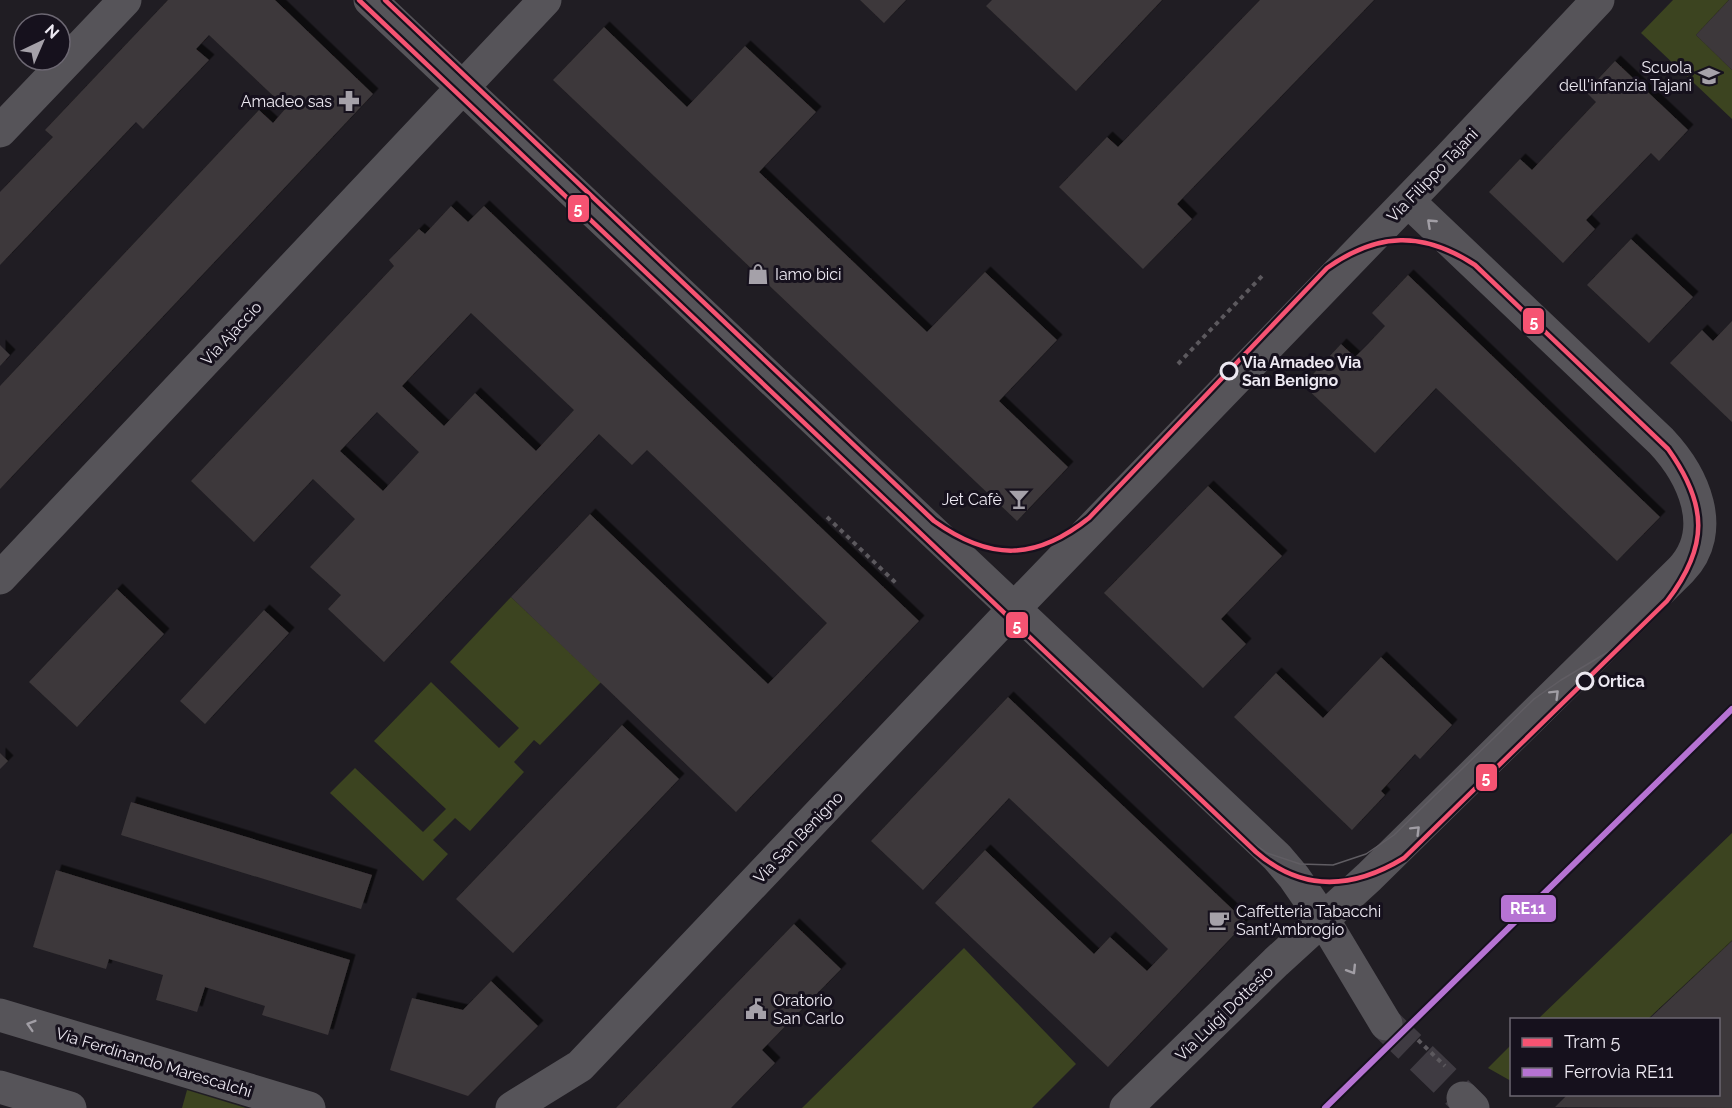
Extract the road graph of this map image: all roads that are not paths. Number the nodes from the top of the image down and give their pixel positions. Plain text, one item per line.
1 (125, 0) edge
2 (370, 0) edge
3 (544, 0) edge
4 (1598, 0) edge
5 (463, 87) junction
6 (0, 131) edge
7 (1408, 201) junction
8 (0, 578) edge
9 (1015, 608) junction
10 (1323, 919) junction
11 (0, 1015) edge
12 (1399, 1028) tunnel mouth
13 (580, 1066) junction
14 (0, 1087) edge
15 (70, 1108) edge
16 (309, 1108) edge
17 (512, 1108) edge
18 (557, 1108) edge
19 (1126, 1108) edge

1 - 6 street
2 - 5 street
3 - 5 street, Via Ajaccio
4 - 7 street, Via Filippo Tajani
5 - 8 street, Via Ajaccio
5 - 9 street
7 - 9 street, Via Filippo Tajani
10 -> 7 street, Via Luigi Dottesio
9 - 10 street
9 - 13 street, Via San Benigno
10 -> 12 street
10 - 19 street, Via Luigi Dottesio
16 -> 11 street, Via Ferdinando Marescalchi
13 - 17 street, Via San Benigno
13 - 18 street, Via San Benigno
14 - 15 street

